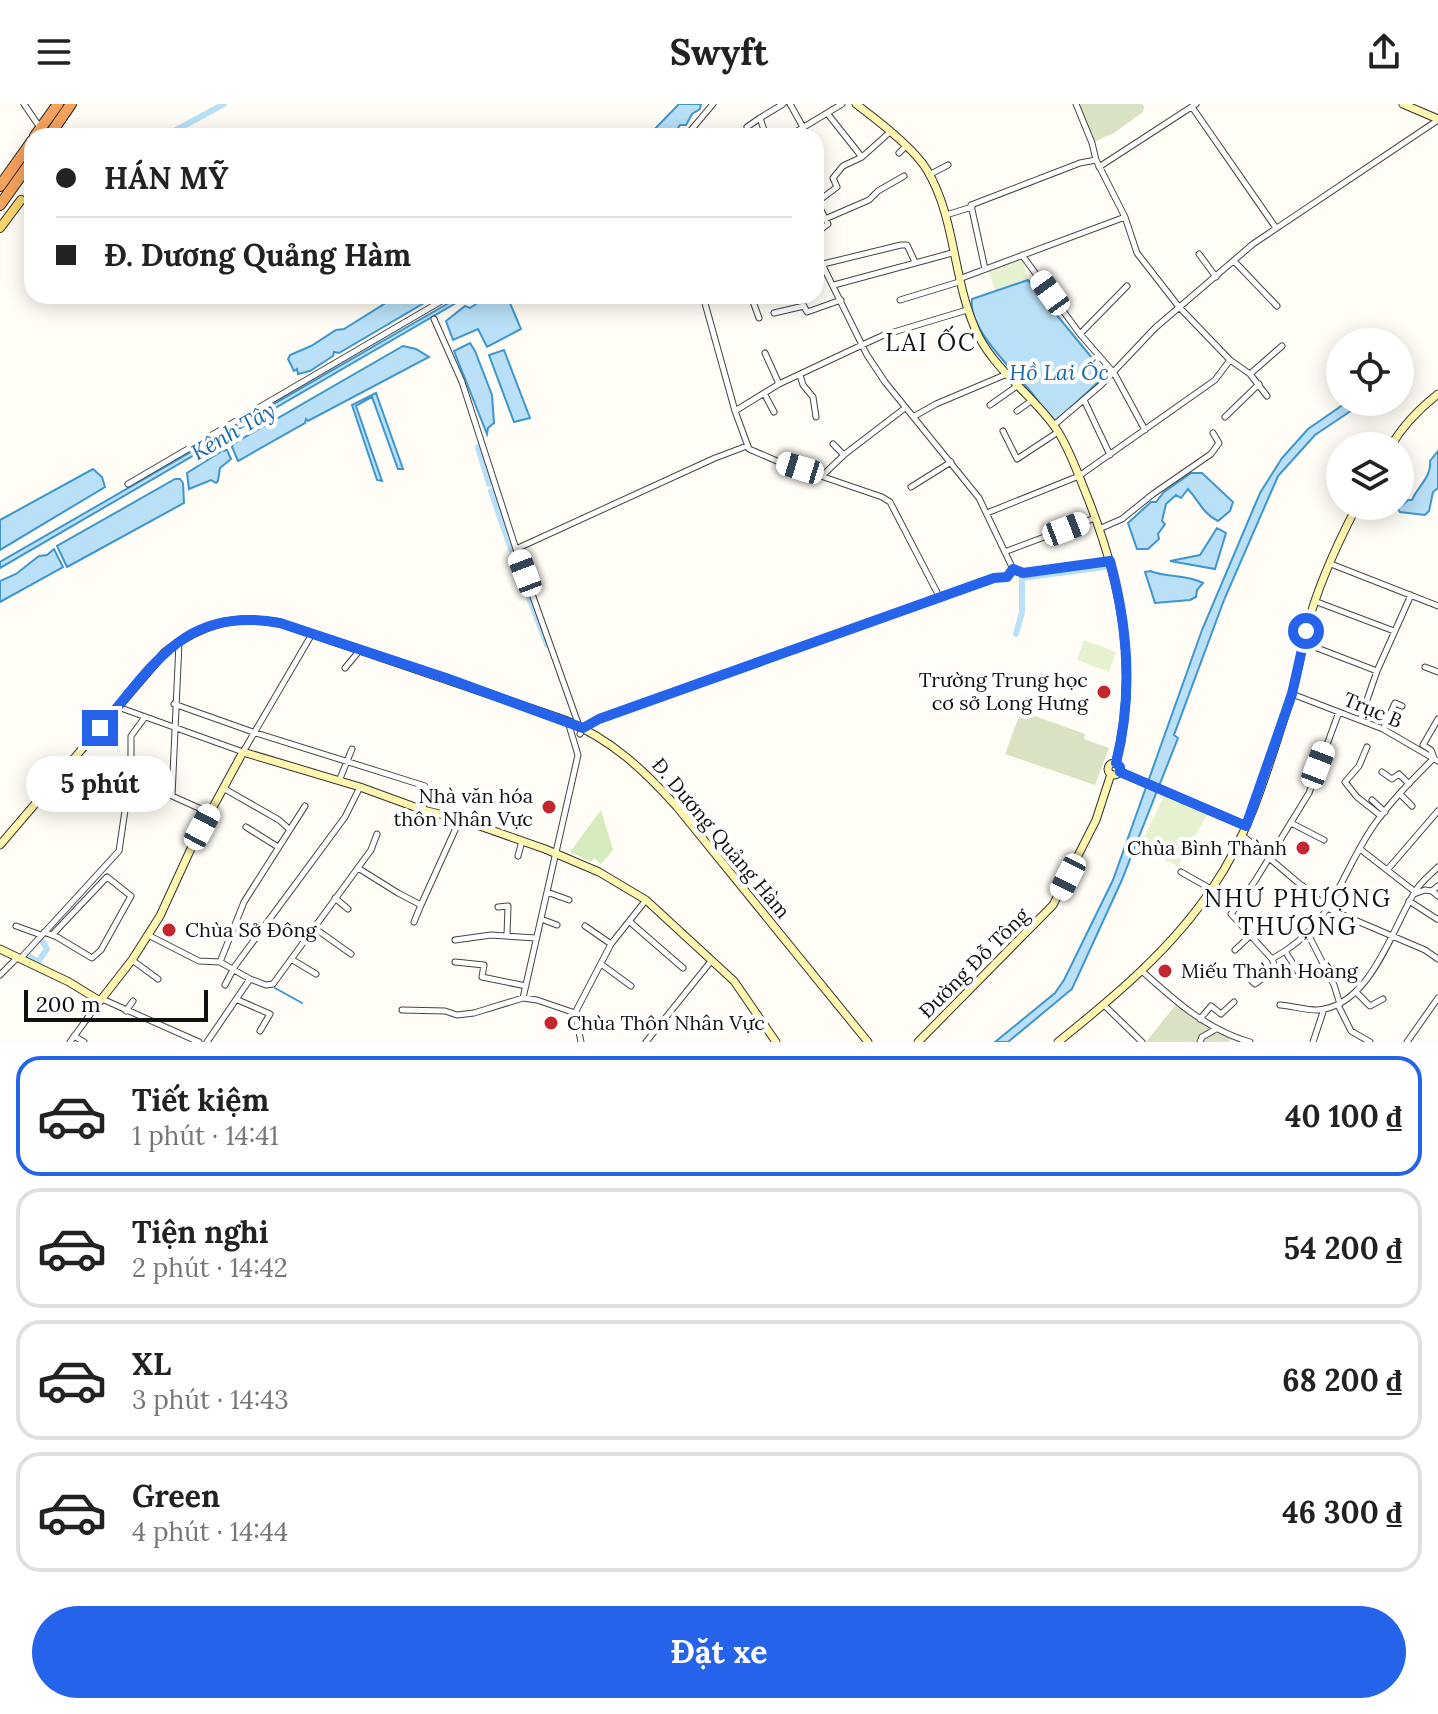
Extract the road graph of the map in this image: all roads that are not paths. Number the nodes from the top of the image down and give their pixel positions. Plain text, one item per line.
1 (24, 104) edge
2 (58, 104) edge
3 (71, 104) edge
4 (713, 104) edge
5 (783, 104) edge
6 (790, 104) edge
7 (842, 104) edge
8 (856, 104) edge
9 (1076, 104) edge
10 (1403, 104) edge
11 (1194, 106) edge
12 (827, 113) junction
13 (760, 118) junction
14 (1438, 120) edge
15 (747, 127) dead end
16 (36, 128) edge
17 (43, 128) edge
18 (46, 128) edge
19 (693, 128) edge
20 (763, 128) edge
21 (800, 128) edge
22 (805, 128) edge
23 (890, 132) junction
24 (24, 155) edge
25 (862, 157) junction
26 (1097, 164) junction
27 (948, 165) dead end
28 (24, 171) edge
29 (929, 175) junction
30 (904, 176) dead end
31 (0, 186) edge
32 (824, 196) edge
33 (21, 200) dead end
34 (0, 205) edge
35 (972, 207) junction
36 (946, 215) junction
37 (1125, 217) junction
38 (825, 219) joint
39 (1, 225) edge
40 (824, 227) edge
41 (1276, 228) junction
42 (952, 253) junction
43 (1199, 254) dead end
44 (1022, 255) junction
45 (1234, 261) junction
46 (915, 262) junction
47 (824, 264) edge
48 (824, 266) edge
49 (985, 269) junction
50 (1216, 277) junction
51 (959, 281) junction
52 (834, 285) junction
53 (1127, 286) dead end
54 (841, 300) junction
55 (900, 300) dead end
56 (436, 304) edge
57 (705, 304) edge
58 (754, 304) edge
59 (1277, 306) dead end
60 (1179, 307) junction
61 (967, 310) junction
62 (774, 313) dead end
63 (759, 318) dead end
64 (434, 319) dead end
65 (1080, 334) junction
66 (862, 345) junction
67 (1282, 346) dead end
68 (765, 353) dead end
69 (1230, 360) junction
70 (1114, 373) junction
71 (1007, 374) junction
72 (1250, 374) junction
73 (800, 375) junction
74 (779, 384) junction
75 (1259, 384) junction
76 (1017, 386) junction
77 (764, 393) junction
78 (1438, 394) edge
79 (1267, 396) dead end
80 (1084, 400) junction
81 (1031, 401) junction
82 (990, 405) dead end
83 (905, 408) junction
84 (735, 411) junction
85 (1017, 411) dead end
86 (774, 412) dead end
87 (816, 417) dead end
88 (913, 417) junction
89 (1225, 417) dead end
90 (1056, 428) junction
91 (1145, 430) junction
92 (1003, 431) dead end
93 (1402, 432) edge
94 (1213, 433) dead end
95 (833, 444) dead end
96 (747, 446) junction
97 (844, 455) junction
98 (1110, 455) junction
99 (951, 462) junction
100 (823, 475) junction
101 (1079, 476) junction
102 (128, 484) dead end
103 (911, 487) dead end
104 (987, 513) junction
105 (1095, 518) junction
106 (1351, 520) edge
107 (1099, 529) junction
108 (516, 549) junction
109 (1006, 551) junction
110 (1110, 561) junction
111 (1331, 564) junction
112 (1013, 569) junction
113 (1411, 595) junction
114 (940, 598) junction
115 (1317, 602) junction
116 (1438, 606) edge
117 (1394, 631) junction
118 (313, 633) junction
119 (179, 641) junction
120 (1304, 643) junction
121 (360, 650) junction
122 (1359, 652) dead end
123 (1355, 663) junction
124 (1425, 667) dead end
125 (345, 668) dead end
126 (1377, 671) junction
127 (1438, 672) edge
128 (1292, 694) junction
129 (174, 704) junction
130 (1402, 706) dead end
131 (118, 707) junction
132 (1339, 712) junction
133 (145, 717) junction
134 (1438, 719) edge
135 (1360, 720) junction
136 (568, 722) junction
137 (173, 726) junction
138 (581, 729) junction
139 (1383, 729) junction
140 (253, 732) junction
141 (1367, 747) dead end
142 (1422, 747) junction
143 (352, 749) dead end
144 (243, 752) junction
145 (1436, 759) edge
146 (347, 762) junction
147 (1382, 772) dead end
148 (1115, 773) junction
149 (339, 781) junction
150 (1409, 784) junction
151 (360, 787) junction
152 (223, 788) junction
153 (1400, 794) junction
154 (1372, 800) dead end
155 (305, 806) dead end
156 (1412, 806) dead end
157 (423, 810) junction
158 (210, 813) junction
159 (1383, 814) junction
160 (1437, 815) edge
161 (460, 819) junction
162 (1291, 823) junction
163 (1246, 826) junction
164 (246, 827) dead end
165 (288, 828) junction
166 (377, 834) dead end
167 (1242, 835) junction
168 (521, 838) junction
169 (1324, 840) dead end
170 (0, 845) edge
171 (278, 847) junction
172 (1360, 849) junction
173 (556, 854) junction
174 (518, 856) dead end
175 (1270, 857) junction
176 (1438, 867) edge
177 (358, 868) junction
178 (1388, 869) junction
179 (1181, 872) dead end
180 (1303, 886) junction
181 (1438, 886) edge
182 (1211, 889) junction
183 (1432, 891) junction
184 (547, 892) junction
185 (1412, 895) junction
186 (1438, 896) edge
187 (1293, 897) dead end
188 (335, 898) junction
189 (569, 900) dead end
190 (646, 900) junction
191 (421, 905) junction
192 (498, 907) dead end
193 (348, 909) dead end
194 (1329, 909) junction
195 (541, 919) junction
196 (1437, 919) edge
197 (414, 922) dead end
198 (630, 922) junction
199 (557, 925) dead end
200 (16, 926) dead end
201 (585, 926) dead end
202 (313, 927) junction
203 (1307, 932) junction
204 (42, 934) junction
205 (147, 934) junction
206 (52, 935) junction
207 (507, 935) junction
208 (1251, 935) junction
209 (1392, 936) junction
210 (536, 938) junction
211 (455, 940) dead end
212 (611, 944) junction
213 (0, 949) edge
214 (1235, 950) dead end
215 (1285, 951) junction
216 (351, 954) dead end
217 (18, 958) junction
218 (291, 959) junction
219 (1272, 959) junction
220 (1438, 959) edge
221 (132, 960) junction
222 (712, 960) junction
223 (220, 962) junction
224 (455, 962) dead end
225 (601, 964) junction
226 (683, 968) dead end
227 (235, 970) junction
228 (1141, 970) junction
229 (1310, 973) dead end
230 (316, 974) dead end
231 (0, 975) edge
232 (1247, 976) dead end
233 (158, 979) dead end
234 (250, 979) junction
235 (225, 985) dead end
236 (526, 986) junction
237 (631, 986) dead end
238 (1356, 992) junction
239 (523, 998) junction
240 (1438, 998) edge
241 (1383, 999) dead end
242 (101, 1000) junction
243 (238, 1000) junction
244 (133, 1001) dead end
245 (1234, 1002) dead end
246 (1339, 1004) junction
247 (1280, 1005) dead end
248 (1105, 1006) junction
249 (1324, 1008) junction
250 (402, 1010) dead end
251 (126, 1011) junction
252 (575, 1013) junction
253 (1221, 1014) junction
254 (1200, 1019) junction
255 (1215, 1028) junction
256 (260, 1031) dead end
257 (72, 1039) edge
258 (1230, 1039) edge
259 (84, 1042) edge
260 (199, 1042) edge
261 (207, 1042) edge
262 (581, 1042) edge
263 (646, 1042) edge
264 (776, 1042) edge
265 (868, 1042) edge
266 (918, 1042) edge
267 (1058, 1042) edge
268 (1142, 1042) edge
269 (1200, 1042) edge
270 (1250, 1042) edge
271 (1313, 1042) edge
272 (1370, 1042) edge
273 (1407, 1042) edge

1 - 16 street
2 - 17 highway
3 - 18 highway
4 - 19 street
5 - 13 street
6 - 21 street
7 - 12 street
8 - 23 main road
9 - 26 street
10 - 14 main road
11 - 26 street
11 - 41 street
12 - 22 street
12 - 25 street
13 - 15 street
13 - 20 street
14 - 41 street
23 - 25 street
23 - 29 main road
24 - 31 highway
25 - 32 street
26 - 35 street
26 - 37 street
27 - 29 street
28 - 34 highway
29 - 36 main road
30 - 38 street
33 - 39 main road
35 - 36 street
35 - 49 street
36 - 42 main road
37 - 44 street
37 - 60 street
38 - 40 street
41 - 45 street
42 - 46 street
42 - 51 main road
43 - 50 street
44 - 49 street
44 - 65 street
45 - 50 street
45 - 59 street
46 - 47 street
46 - 52 street
48 - 52 street
49 - 51 street
50 - 60 street
51 - 55 street
51 - 61 main road
52 - 54 street
53 - 65 street
54 - 62 street
54 - 66 street
56 - 102 street
57 - 84 street
58 - 63 street
60 - 69 street
60 - 70 street
61 - 66 street
61 - 71 main road
64 - 108 street
65 - 70 street
66 - 73 street
66 - 83 street
67 - 72 street
68 - 74 street
69 - 72 street
69 - 91 street
70 - 80 street
70 - 91 street
71 - 76 main road
71 - 88 street
72 - 75 street
73 - 74 street
73 - 87 street
74 - 77 street
75 - 79 street
75 - 89 street
76 - 81 main road
76 - 82 street
77 - 84 street
77 - 86 street
78 - 93 main road
80 - 90 street
80 - 98 street
81 - 85 street
81 - 90 main road
83 - 88 street
83 - 97 street
84 - 96 street
88 - 99 street
90 - 92 street
90 - 101 main road
91 - 98 street
94 - 107 street
95 - 97 street
96 - 100 street
96 - 108 street
97 - 100 street
98 - 101 street
99 - 103 street
99 - 104 street
100 - 114 street
101 - 104 street
101 - 105 main road
104 - 109 street
105 - 107 main road
105 - 109 street
106 - 111 main road
107 - 110 main road
108 - 138 street
109 - 112 street
110 - 112 street
110 - 148 main road, Đường Đỗ Tông
111 - 113 street
111 - 115 main road
112 - 114 street
113 - 116 street
113 - 117 street
114 - 138 street
115 - 117 street
115 - 120 main road
117 - 126 street
118 - 119 main road, Đ. Dương Quảng Hàm
118 - 121 main road, Đ. Dương Quảng Hàm
118 - 140 street
119 - 129 street
119 - 131 main road, Đ. Dương Quảng Hàm
120 - 123 street
120 - 128 main road
121 - 125 street
121 - 136 main road, Đ. Dương Quảng Hàm
122 - 123 street
123 - 126 street
124 - 127 street
126 - 135 street
128 - 132 street, Trục B
128 - 163 main road
129 - 137 street
129 - 140 street
130 - 139 street
131 - 133 street
131 - 170 main road, Đ. Dương Quảng Hàm
132 - 135 street, Trục B
132 - 162 street
133 - 137 street
133 - 204 street
134 - 142 street
135 - 139 street, Trục B
136 - 138 main road, Đ. Dương Quảng Hàm
136 - 173 street
137 - 144 street
137 - 158 street
138 - 265 main road, Đ. Dương Quảng Hàm
139 - 142 street, Trục B
140 - 144 street
140 - 146 street
141 - 159 street
142 - 145 street, Trục B
143 - 146 street
144 - 149 main road
144 - 152 main road
145 - 150 street
146 - 149 street
146 - 157 street
147 - 150 street
148 - 163 main road
148 - 266 main road, Đường Đỗ Tông
149 - 151 main road
150 - 153 street
151 - 157 main road
151 - 227 street
152 - 158 main road
152 - 165 street
153 - 156 street
153 - 159 street
154 - 159 street
155 - 165 street
157 - 161 main road
158 - 205 main road
159 - 172 street
160 - 178 street
161 - 168 main road
161 - 191 street
162 - 169 street
162 - 175 street
163 - 167 main road
164 - 171 street
165 - 171 street
166 - 177 street
167 - 175 street
167 - 182 main road
168 - 173 main road
168 - 174 street
171 - 223 street
172 - 178 street
172 - 194 street
173 - 184 street
173 - 190 main road
175 - 180 street
175 - 208 street
176 - 185 street
177 - 188 street
177 - 191 street
178 - 185 street
179 - 182 street
180 - 187 street
180 - 194 street
181 - 183 street
182 - 228 main road
183 - 185 street
183 - 186 street
184 - 189 street
184 - 195 street
185 - 196 street
185 - 209 street
188 - 193 street
188 - 202 street
190 - 198 street
190 - 222 main road
191 - 197 street
192 - 207 street
194 - 203 street
194 - 209 street
195 - 199 street
195 - 210 street
198 - 212 street
198 - 226 street
200 - 204 street
201 - 212 street
202 - 216 street
202 - 218 street
203 - 215 street
203 - 246 street
204 - 206 street
204 - 217 street
205 - 221 main road
205 - 223 street
206 - 206 street
207 - 210 street
207 - 211 street
208 - 214 street
208 - 219 street
209 - 220 street
209 - 238 street
210 - 236 street
212 - 225 street
213 - 217 main road
215 - 219 street
215 - 229 street
217 - 231 street
217 - 242 main road
218 - 230 street
218 - 234 street
219 - 232 street
221 - 233 street
221 - 242 main road
222 - 263 street
222 - 264 main road
223 - 227 street
224 - 236 street
225 - 237 street
225 - 252 street
227 - 234 street
227 - 235 street
228 - 248 main road
228 - 254 street
234 - 243 street
236 - 239 street
238 - 241 street
238 - 246 street
239 - 250 street
239 - 252 street
240 - 273 street
242 - 251 street
242 - 257 street
243 - 256 street
243 - 261 street
244 - 251 street
245 - 253 street
246 - 249 street
246 - 272 street
247 - 249 street
248 - 267 main road
248 - 268 street
249 - 271 street
251 - 260 street
252 - 262 street
253 - 254 street
253 - 255 street
254 - 255 street
255 - 258 street
255 - 269 street
257 - 259 street
258 - 270 street

